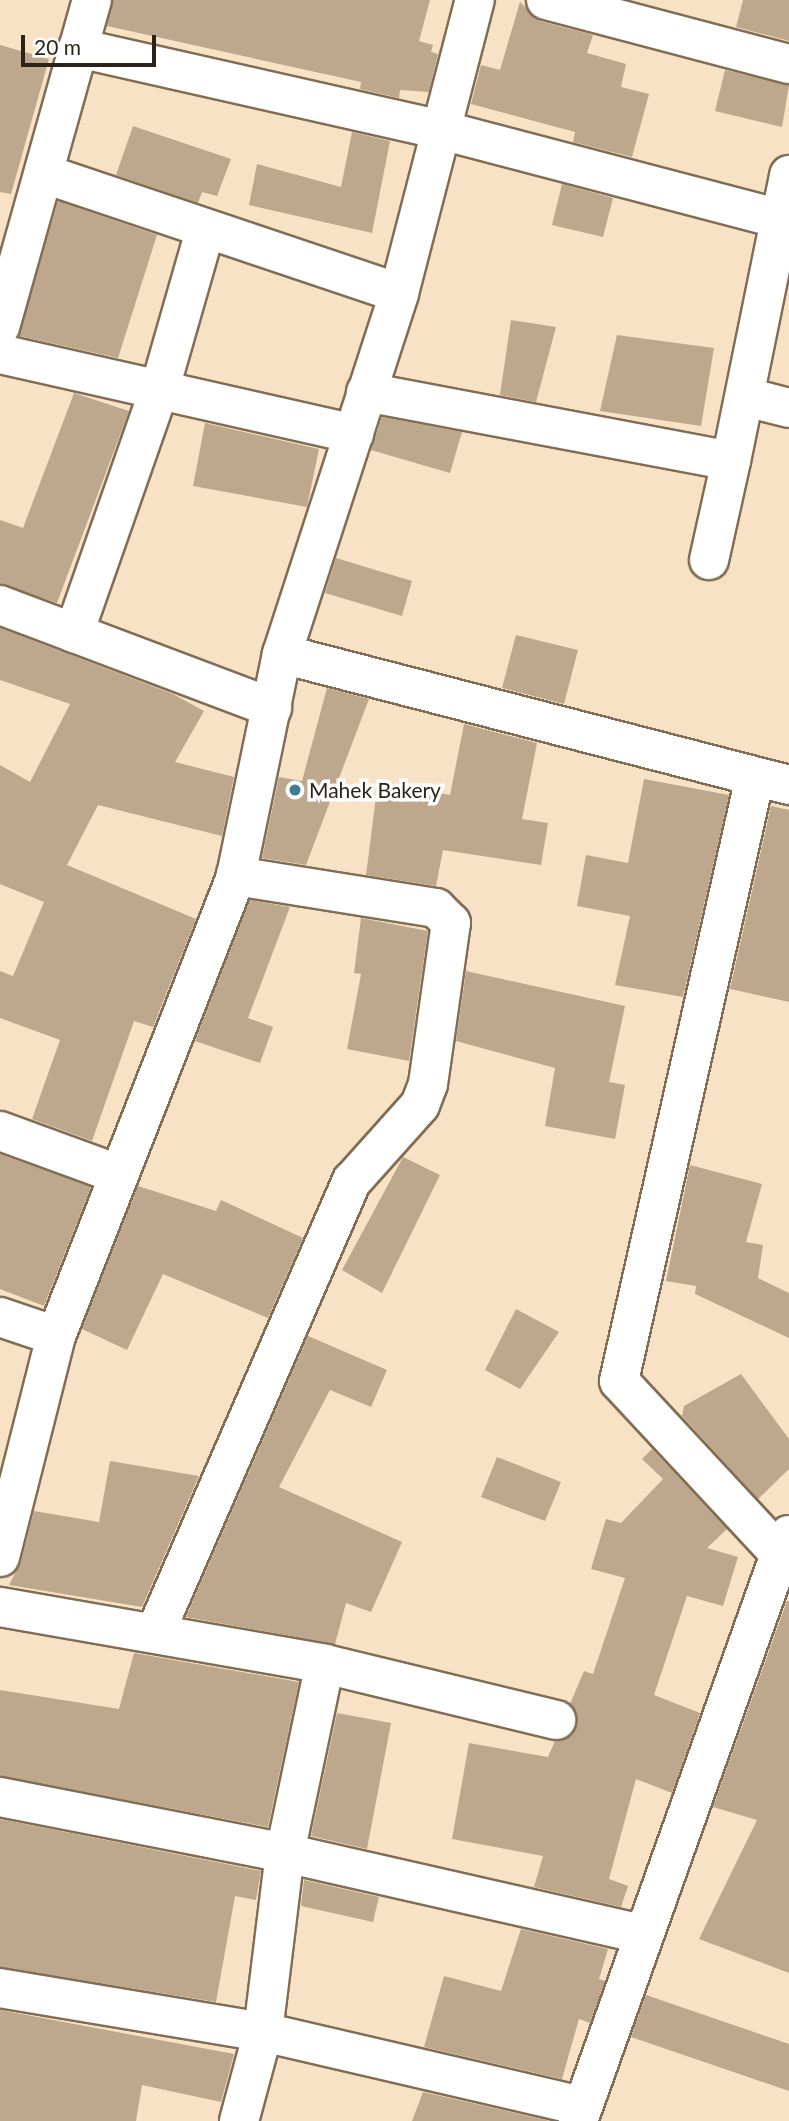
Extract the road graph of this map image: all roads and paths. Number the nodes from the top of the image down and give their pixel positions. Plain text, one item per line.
1 (92, 0) edge
2 (475, 0) edge
3 (546, 0) edge
4 (78, 48) junction
5 (789, 64) edge
6 (441, 130) junction
7 (45, 174) junction
8 (789, 175) edge
9 (784, 220) edge
10 (205, 231) junction
11 (399, 293) junction
12 (0, 327) edge
13 (0, 354) edge
14 (160, 388) junction
15 (366, 392) junction
16 (746, 397) junction
17 (789, 408) edge
18 (354, 434) junction
19 (731, 461) junction
20 (709, 560) dead end
21 (0, 605) edge
22 (74, 633) junction
23 (282, 654) junction
24 (272, 708) junction
25 (772, 781) edge
26 (236, 876) junction
27 (0, 1131) edge
28 (115, 1173) junction
29 (0, 1317) edge
30 (56, 1336) junction
31 (784, 1545) edge
32 (0, 1557) edge
33 (0, 1607) edge
34 (156, 1631) junction
35 (325, 1664) junction
36 (556, 1720) dead end
37 (0, 1797) edge
38 (285, 1853) junction
39 (640, 1934) junction
40 (0, 1988) edge
41 (262, 2032) junction
42 (580, 2113) edge
43 (239, 2121) edge

1 - 4 street
2 - 6 street
3 - 5 street
4 - 6 street
4 - 7 street
6 - 9 street
6 - 11 street
7 - 10 street
7 - 12 street
8 - 9 street
9 - 16 street
10 - 11 street
10 - 14 street
11 - 15 street
13 - 14 street
14 - 18 street
14 - 22 street
15 - 18 street
15 - 19 street
16 - 17 street
16 - 19 street
18 - 23 street
19 - 20 street
21 - 22 street
22 - 24 street
23 - 24 street
23 - 25 street
24 - 26 street
25 - 31 street
26 - 28 street
26 - 34 street
27 - 28 street
28 - 30 street
29 - 30 street
30 - 32 street
31 - 39 street
33 - 34 street
34 - 35 street
35 - 36 street
35 - 38 street
37 - 38 street
38 - 39 street
38 - 41 street
39 - 42 street
40 - 41 street
41 - 42 street
41 - 43 street

